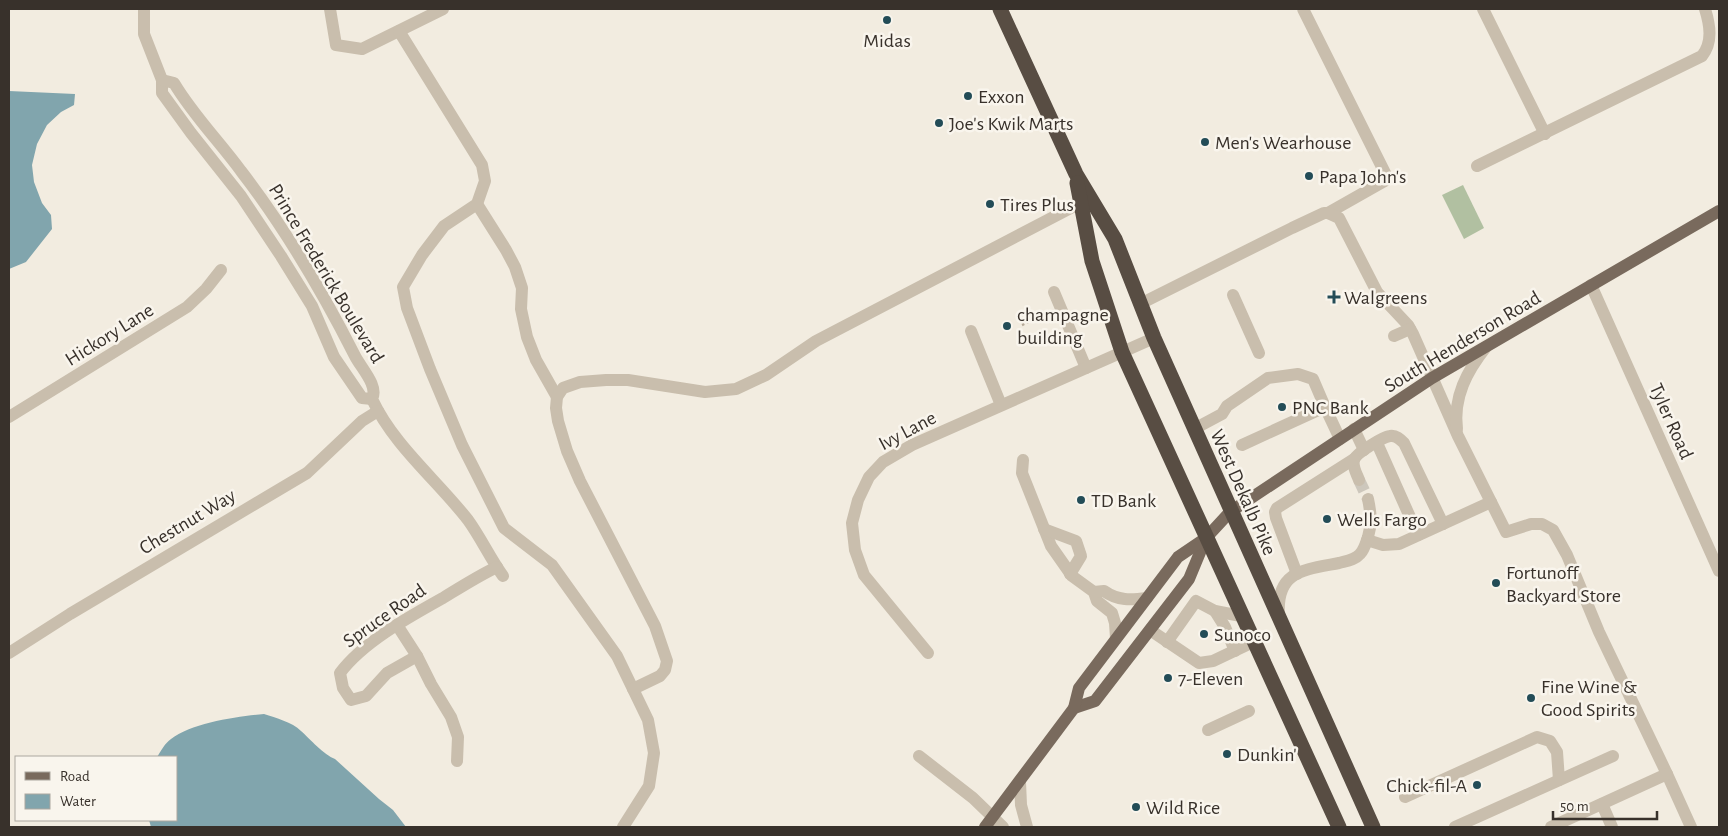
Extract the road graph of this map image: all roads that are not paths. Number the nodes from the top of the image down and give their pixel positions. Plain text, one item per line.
1 (144, 9) edge
2 (330, 9) edge
3 (443, 9) edge
4 (1000, 9) edge
5 (1303, 9) edge
6 (1483, 9) edge
7 (1704, 9) edge
8 (399, 31) junction
9 (162, 80) junction
10 (1545, 134) junction
11 (1477, 166) dead end
12 (1086, 201) junction
13 (477, 204) junction
14 (1719, 211) edge
15 (1328, 213) junction
16 (221, 270) dead end
17 (1592, 286) junction
18 (1054, 292) dead end
19 (1233, 296) dead end
20 (1140, 304) junction
21 (1410, 329) junction
22 (971, 331) dead end
23 (1394, 336) dead end
24 (1154, 338) junction
25 (1487, 346) junction
26 (1122, 352) junction
27 (1259, 353) dead end
28 (1086, 368) junction
29 (1432, 378) junction
30 (557, 398) junction
31 (375, 405) junction
32 (1001, 405) junction
33 (1324, 407) junction
34 (9, 417) edge
35 (1194, 429) junction
36 (1354, 430) junction
37 (1458, 436) junction
38 (1340, 439) junction
39 (1376, 443) junction
40 (1242, 445) dead end
41 (1364, 450) junction
42 (1354, 459) junction
43 (1023, 460) dead end
44 (1359, 480) tunnel mouth
45 (1368, 499) tunnel mouth
46 (1491, 502) junction
47 (1230, 512) junction
48 (1443, 524) junction
49 (1044, 529) junction
50 (1418, 535) junction
51 (1206, 538) junction
52 (1367, 540) junction
53 (500, 571) joint
54 (1719, 571) edge
55 (1070, 574) junction
56 (1297, 574) junction
57 (1094, 592) junction
58 (1147, 598) junction
59 (1215, 611) junction
60 (1241, 616) junction
61 (1279, 620) junction
62 (397, 625) junction
63 (1150, 630) junction
64 (1116, 638) junction
65 (1167, 642) junction
66 (1253, 642) junction
67 (1236, 651) junction
68 (9, 653) edge
69 (928, 653) dead end
70 (417, 656) junction
71 (633, 689) junction
72 (1074, 708) junction
73 (1249, 711) dead end
74 (1208, 730) dead end
75 (919, 756) dead end
76 (1613, 756) dead end
77 (457, 761) dead end
78 (1667, 774) junction
79 (1559, 780) junction
80 (1020, 782) junction
81 (1404, 797) dead end
82 (1602, 804) junction
83 (989, 822) edge
84 (623, 827) edge
85 (1003, 827) edge
86 (1027, 827) edge
87 (1339, 827) edge
88 (1373, 827) edge
89 (1455, 827) edge
90 (1551, 827) edge
91 (1612, 827) edge
92 (1691, 827) edge

1 - 9 street, Prince Frederick Boulevard
2 - 8 street
3 - 8 street
4 - 12 highway, West Dekalb Pike
5 - 15 street
6 - 10 street
7 - 10 street
8 - 13 street
9 - 31 street, Prince Frederick Boulevard
9 - 31 street, Prince Frederick Boulevard
10 - 11 street
12 - 20 highway, West Dekalb Pike
12 - 26 highway, West Dekalb Pike
12 - 30 street
13 - 30 street
13 - 71 street
14 - 17 main road, South Henderson Road
15 - 20 street
15 - 21 street
16 - 34 street, Hickory Lane
17 - 25 main road, South Henderson Road
17 - 54 street, Tyler Road
18 - 28 street
19 - 27 street
20 - 24 highway, West Dekalb Pike
21 - 23 street
21 - 29 street
22 - 32 street
24 - 26 street, Ivy Lane
24 - 35 highway, West Dekalb Pike
25 - 29 main road, South Henderson Road
25 - 37 street
26 - 28 street, Ivy Lane
26 - 51 highway, West Dekalb Pike
28 - 32 street, Ivy Lane
29 - 36 main road, South Henderson Road
29 - 37 street
30 - 71 street
31 - 53 street, Prince Frederick Boulevard
31 - 68 street, Chestnut Way
32 - 69 street, Ivy Lane
33 - 35 street
33 - 38 street
33 - 40 street
35 - 47 highway, West Dekalb Pike
36 - 38 main road, South Henderson Road
36 - 41 street
37 - 46 street
38 - 47 main road, South Henderson Road
39 - 41 street
39 - 48 street
39 - 50 street
41 - 42 street
42 - 44 street
42 - 56 street
43 - 49 street
45 - 52 street
46 - 48 street
46 - 78 street
47 - 51 main road, South Henderson Road
47 - 61 highway, West Dekalb Pike
48 - 50 street
49 - 55 street
49 - 55 street
50 - 52 street
51 - 58 main road
51 - 60 highway, West Dekalb Pike
51 - 63 main road
52 - 56 street
53 - 62 street, Spruce Road
55 - 57 street
56 - 61 street
57 - 58 street
57 - 64 street
58 - 64 main road
59 - 60 street
59 - 65 street
59 - 67 street
60 - 66 highway, West Dekalb Pike
61 - 88 highway, West Dekalb Pike
62 - 70 street
62 - 70 street, Spruce Road
63 - 65 street
63 - 72 main road
64 - 72 main road
65 - 67 street
66 - 67 street
66 - 87 highway, West Dekalb Pike
70 - 77 street
71 - 84 street
72 - 80 main road
73 - 74 street
75 - 83 street
76 - 79 street
78 - 82 street
78 - 92 street
79 - 81 street
79 - 89 street
80 - 83 main road
80 - 86 street
82 - 90 street
82 - 91 street
83 - 85 street

